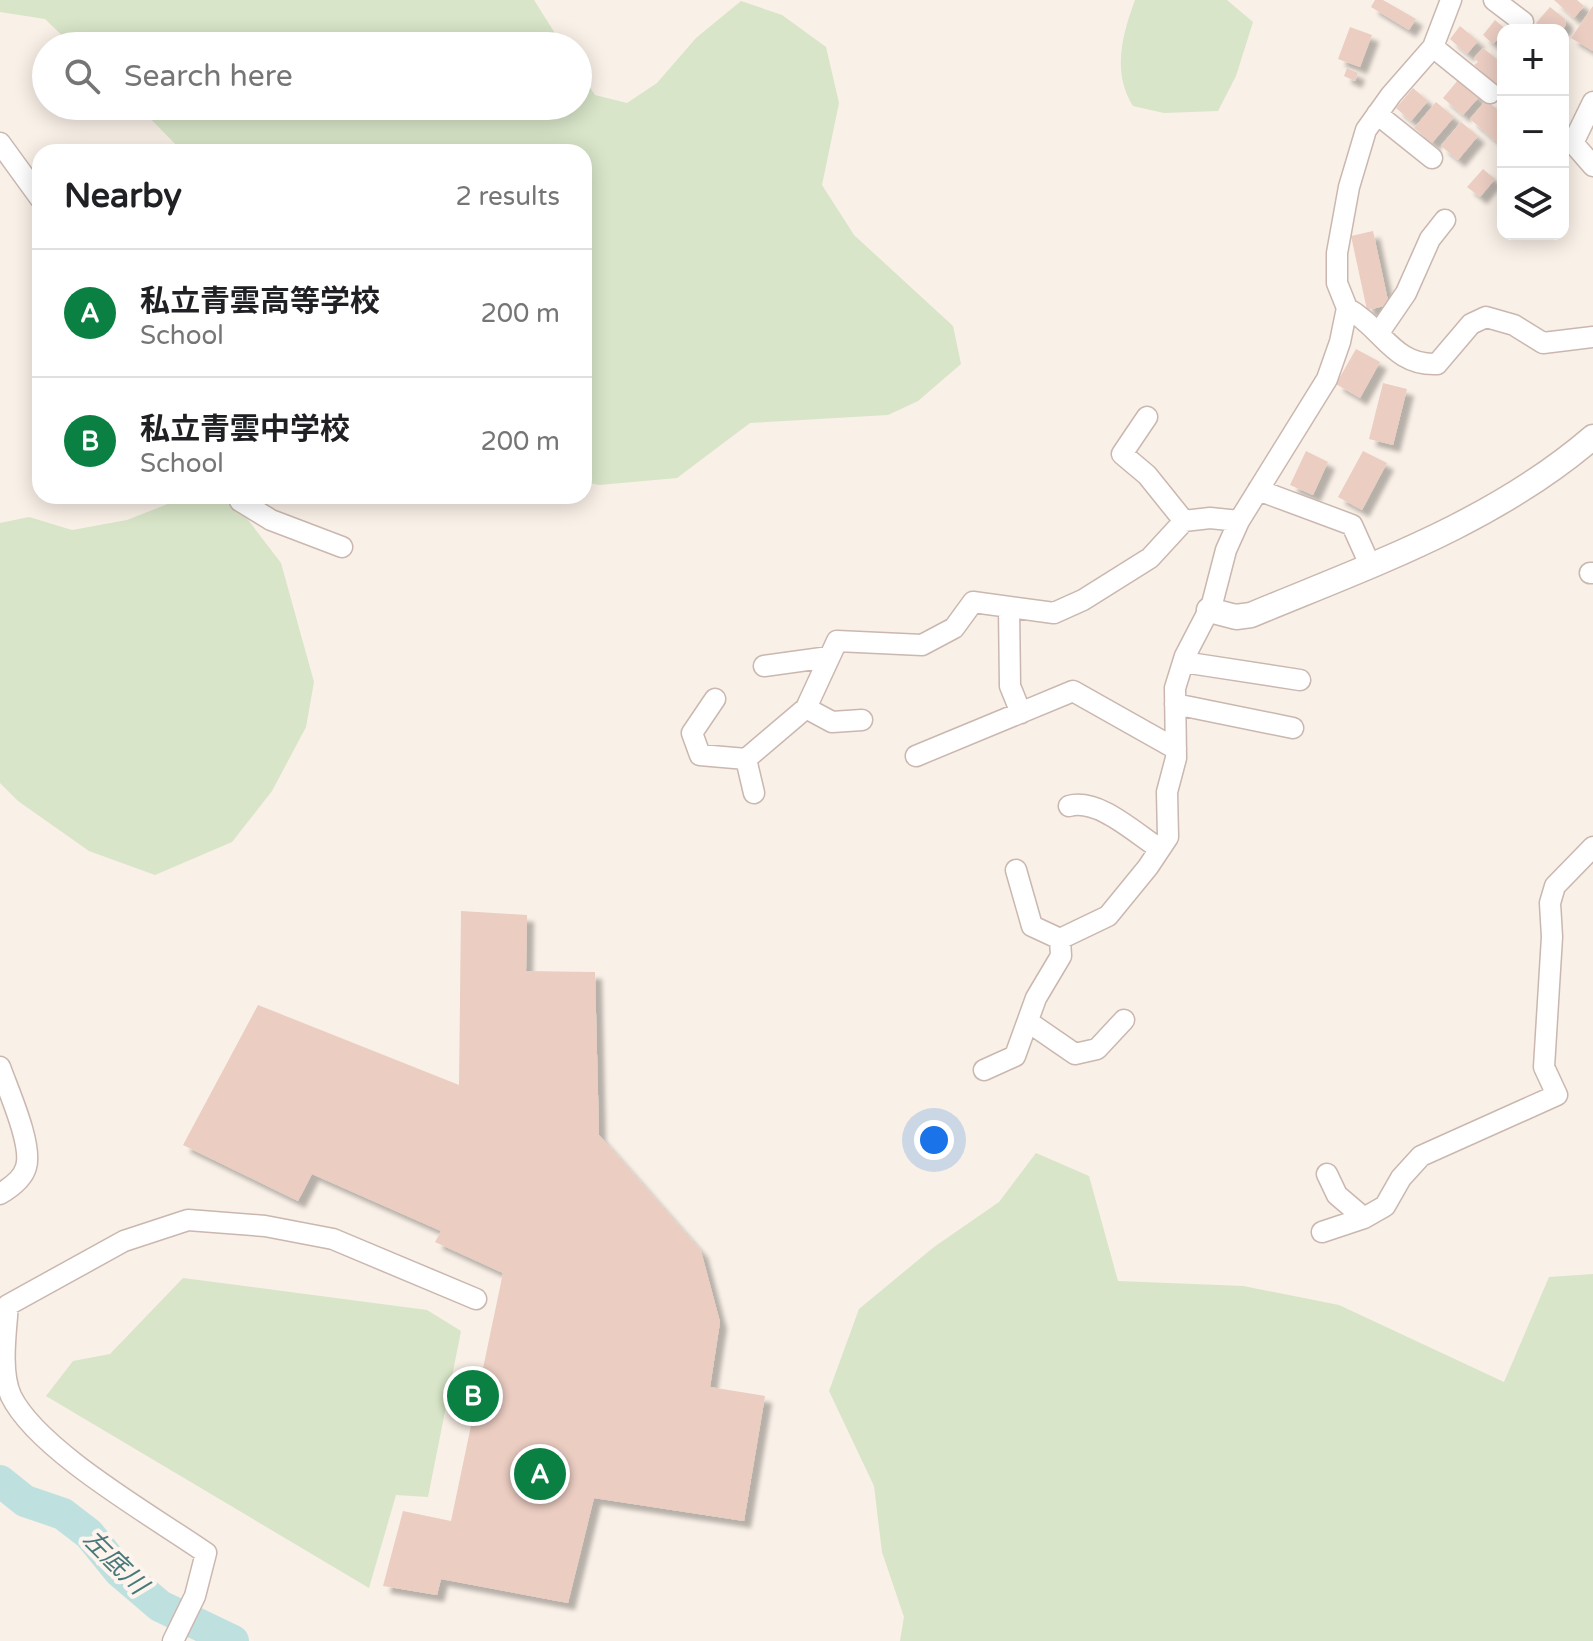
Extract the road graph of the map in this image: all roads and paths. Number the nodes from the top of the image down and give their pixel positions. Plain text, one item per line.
1 (1451, 0) edge
2 (1494, 0) edge
3 (1523, 22) dead end
4 (1433, 47) junction
5 (1490, 93) dead end
6 (1593, 102) edge
7 (1377, 114) junction
8 (0, 143) edge
9 (1432, 158) dead end
10 (1593, 166) edge
11 (32, 187) edge
12 (1445, 220) dead end
13 (1347, 308) junction
14 (1380, 331) junction
15 (1593, 337) edge
16 (1147, 417) dead end
17 (1593, 437) edge
18 (1258, 490) junction
19 (245, 504) edge
20 (1184, 521) junction
21 (1239, 521) junction
22 (342, 547) dead end
23 (1370, 565) junction
24 (1009, 608) junction
25 (1209, 610) junction
26 (829, 657) junction
27 (1183, 662) junction
28 (764, 666) dead end
29 (1300, 680) dead end
30 (715, 699) dead end
31 (1175, 704) junction
32 (806, 708) junction
33 (1021, 713) junction
34 (862, 720) dead end
35 (1293, 728) dead end
36 (1176, 749) junction
37 (916, 756) dead end
38 (746, 759) junction
39 (754, 793) dead end
40 (1069, 806) dead end
41 (1593, 847) edge
42 (1160, 849) junction
43 (1016, 870) dead end
44 (1060, 939) junction
45 (1124, 1020) dead end
46 (1030, 1023) junction
47 (0, 1067) edge
48 (984, 1070) dead end
49 (1327, 1174) dead end
50 (0, 1194) edge
51 (1364, 1218) junction
52 (1322, 1232) dead end
53 (476, 1299) dead end
54 (175, 1638) edge

1 - 4 street
2 - 3 street
4 - 5 street
4 - 7 street
6 - 10 street
7 - 9 street
7 - 13 street
8 - 11 street
12 - 14 street
13 - 14 street
13 - 18 street
14 - 15 street
16 - 20 street
17 - 23 street
18 - 21 street
18 - 23 street
19 - 22 street
20 - 21 street
20 - 24 street
21 - 25 street
23 - 25 street
24 - 26 street
24 - 33 street
25 - 27 street
26 - 28 street
26 - 32 street
27 - 29 street
27 - 31 street
30 - 38 street
31 - 35 street
31 - 36 street
32 - 34 street
32 - 38 street
33 - 36 street
33 - 37 street
36 - 42 street
38 - 39 street
40 - 42 street
41 - 51 street
42 - 44 street
43 - 44 street
44 - 46 street
45 - 46 street
46 - 48 street
47 - 50 street
49 - 51 street
51 - 52 street
53 - 54 street

